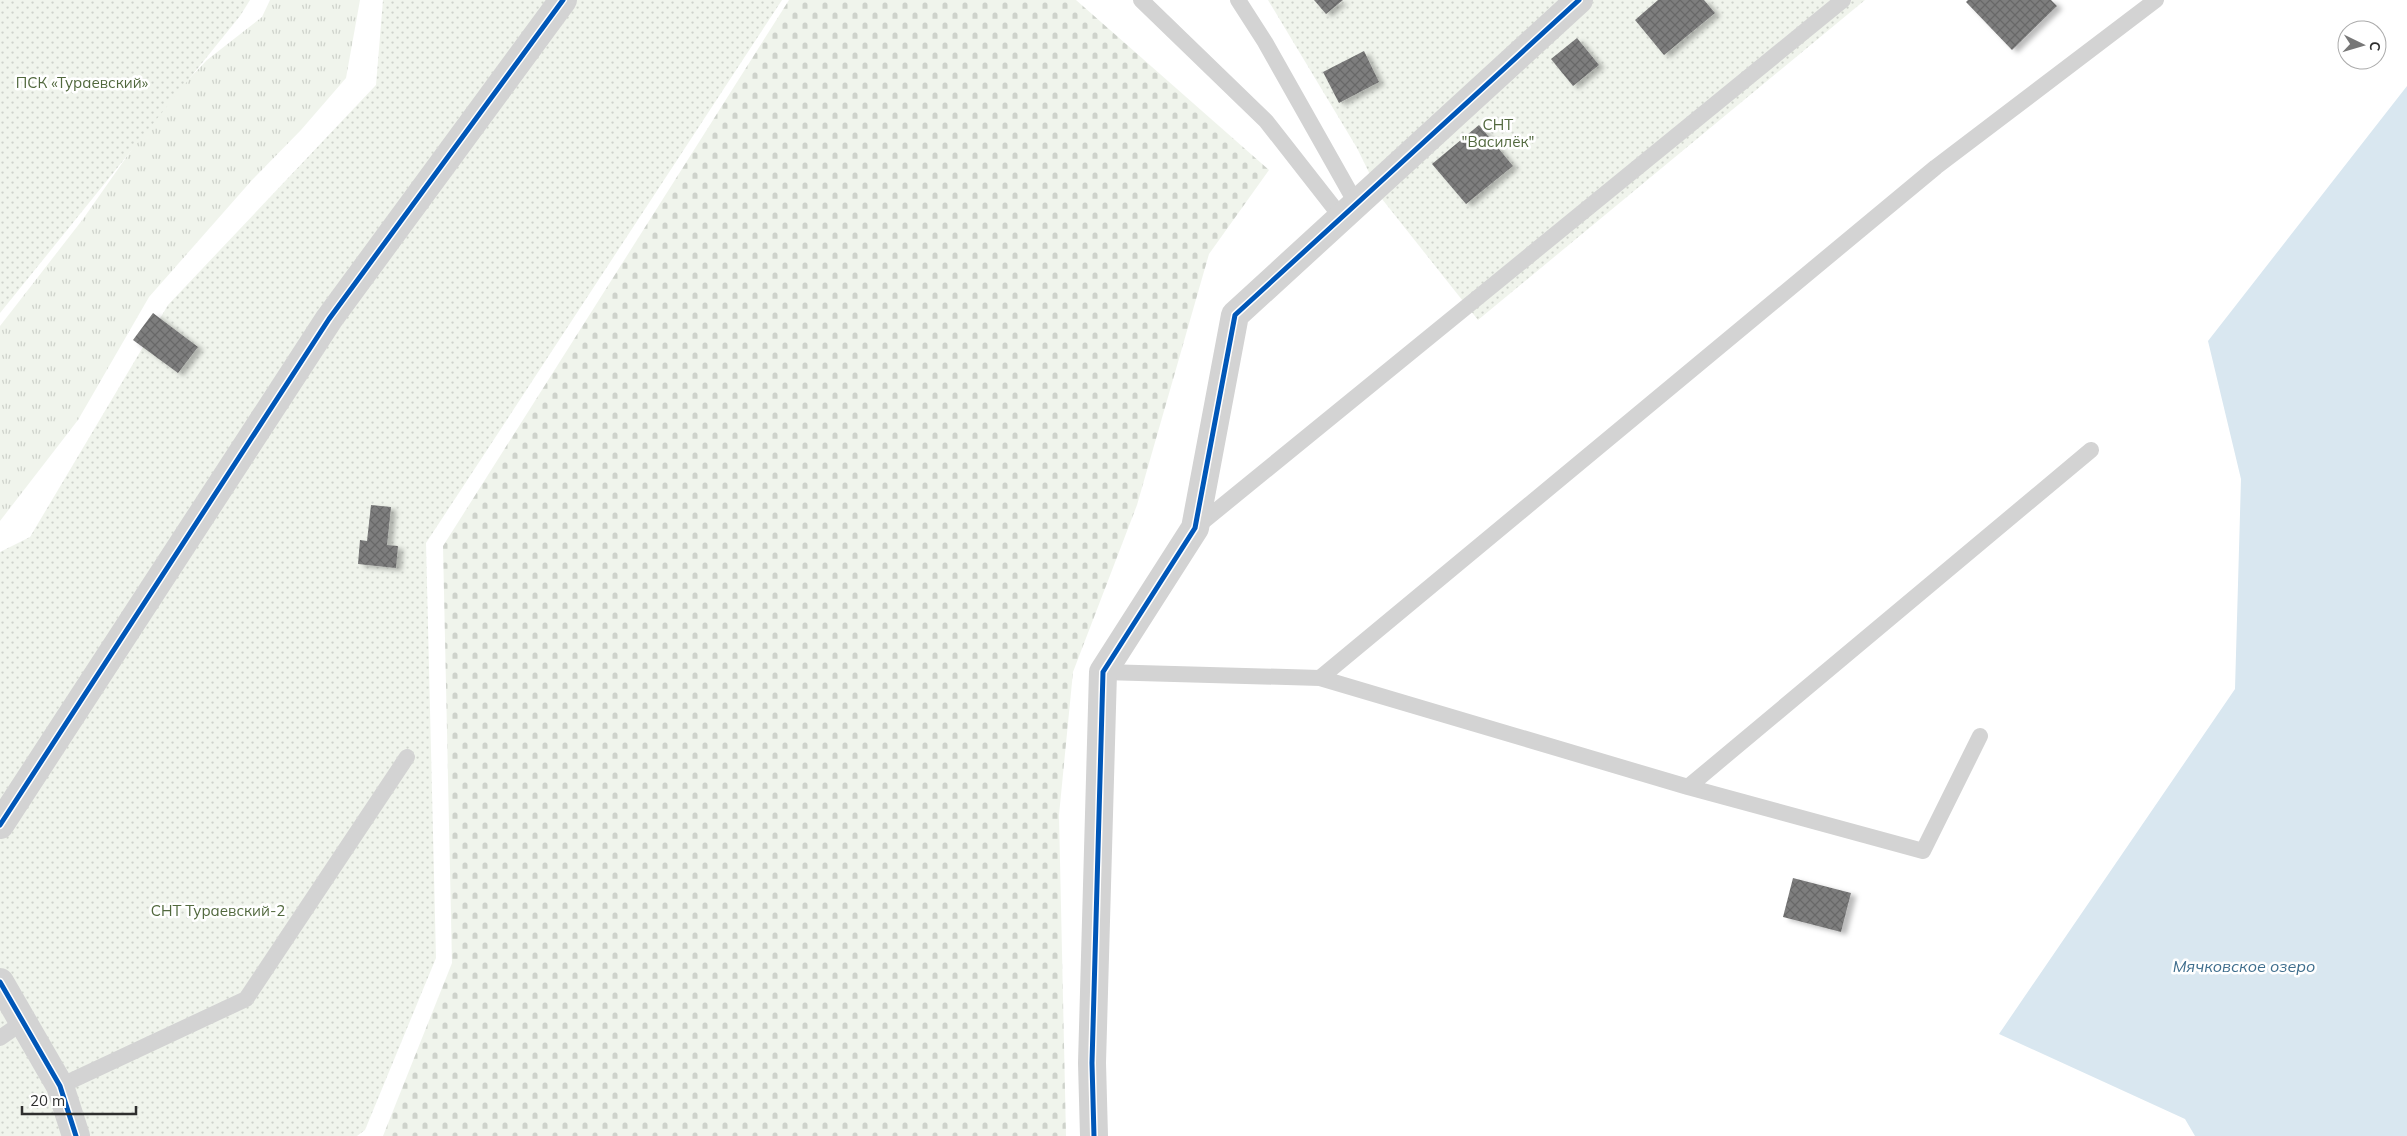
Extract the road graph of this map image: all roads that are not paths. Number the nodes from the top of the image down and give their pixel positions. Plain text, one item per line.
1 (563, 0) edge
2 (1141, 0) edge
3 (1238, 0) edge
4 (1579, 0) edge
5 (1843, 0) edge
6 (2156, 0) edge
7 (1349, 212) junction
8 (2091, 450) dead end
9 (1195, 528) junction
10 (1103, 672) junction
11 (1320, 678) junction
12 (1980, 736) dead end
13 (407, 757) dead end
14 (1688, 787) junction
15 (0, 826) edge
16 (0, 982) edge
17 (22, 1022) junction
18 (0, 1038) edge
19 (60, 1086) junction
20 (76, 1136) edge
21 (1094, 1136) edge

1 - 15 street
2 - 7 lane
3 - 7 lane
4 - 7 street
5 - 9 lane
6 - 11 lane
7 - 9 street
8 - 14 lane
9 - 10 street
10 - 11 lane
10 - 21 street
11 - 14 lane
12 - 14 lane
13 - 19 lane
16 - 17 street
17 - 18 lane
17 - 19 street
19 - 20 street

